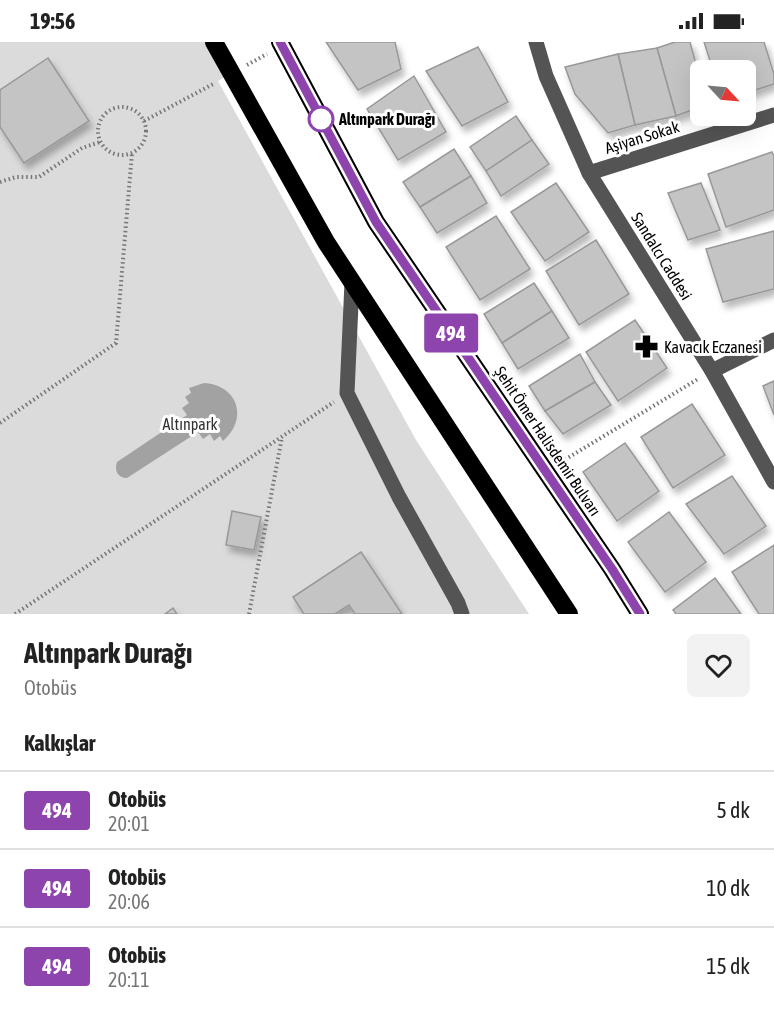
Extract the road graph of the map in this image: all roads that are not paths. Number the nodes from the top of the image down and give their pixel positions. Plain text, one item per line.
1 (214, 42) edge
2 (279, 42) edge
3 (536, 42) edge
4 (774, 115) edge
5 (589, 173) junction
6 (352, 282) junction
7 (774, 340) edge
8 (712, 371) junction
9 (774, 482) edge
10 (462, 614) edge
11 (569, 614) edge
12 (640, 614) edge

1 - 6 highway
2 - 12 highway, Şehit Ömer Halisdemir Bulvarı
3 - 5 street, Sandalcı Caddesi
4 - 5 street, Aşiyan Sokak
5 - 8 street, Sandalcı Caddesi
6 - 10 street
6 - 11 highway
7 - 8 street
8 - 9 street, Sandalcı Caddesi

